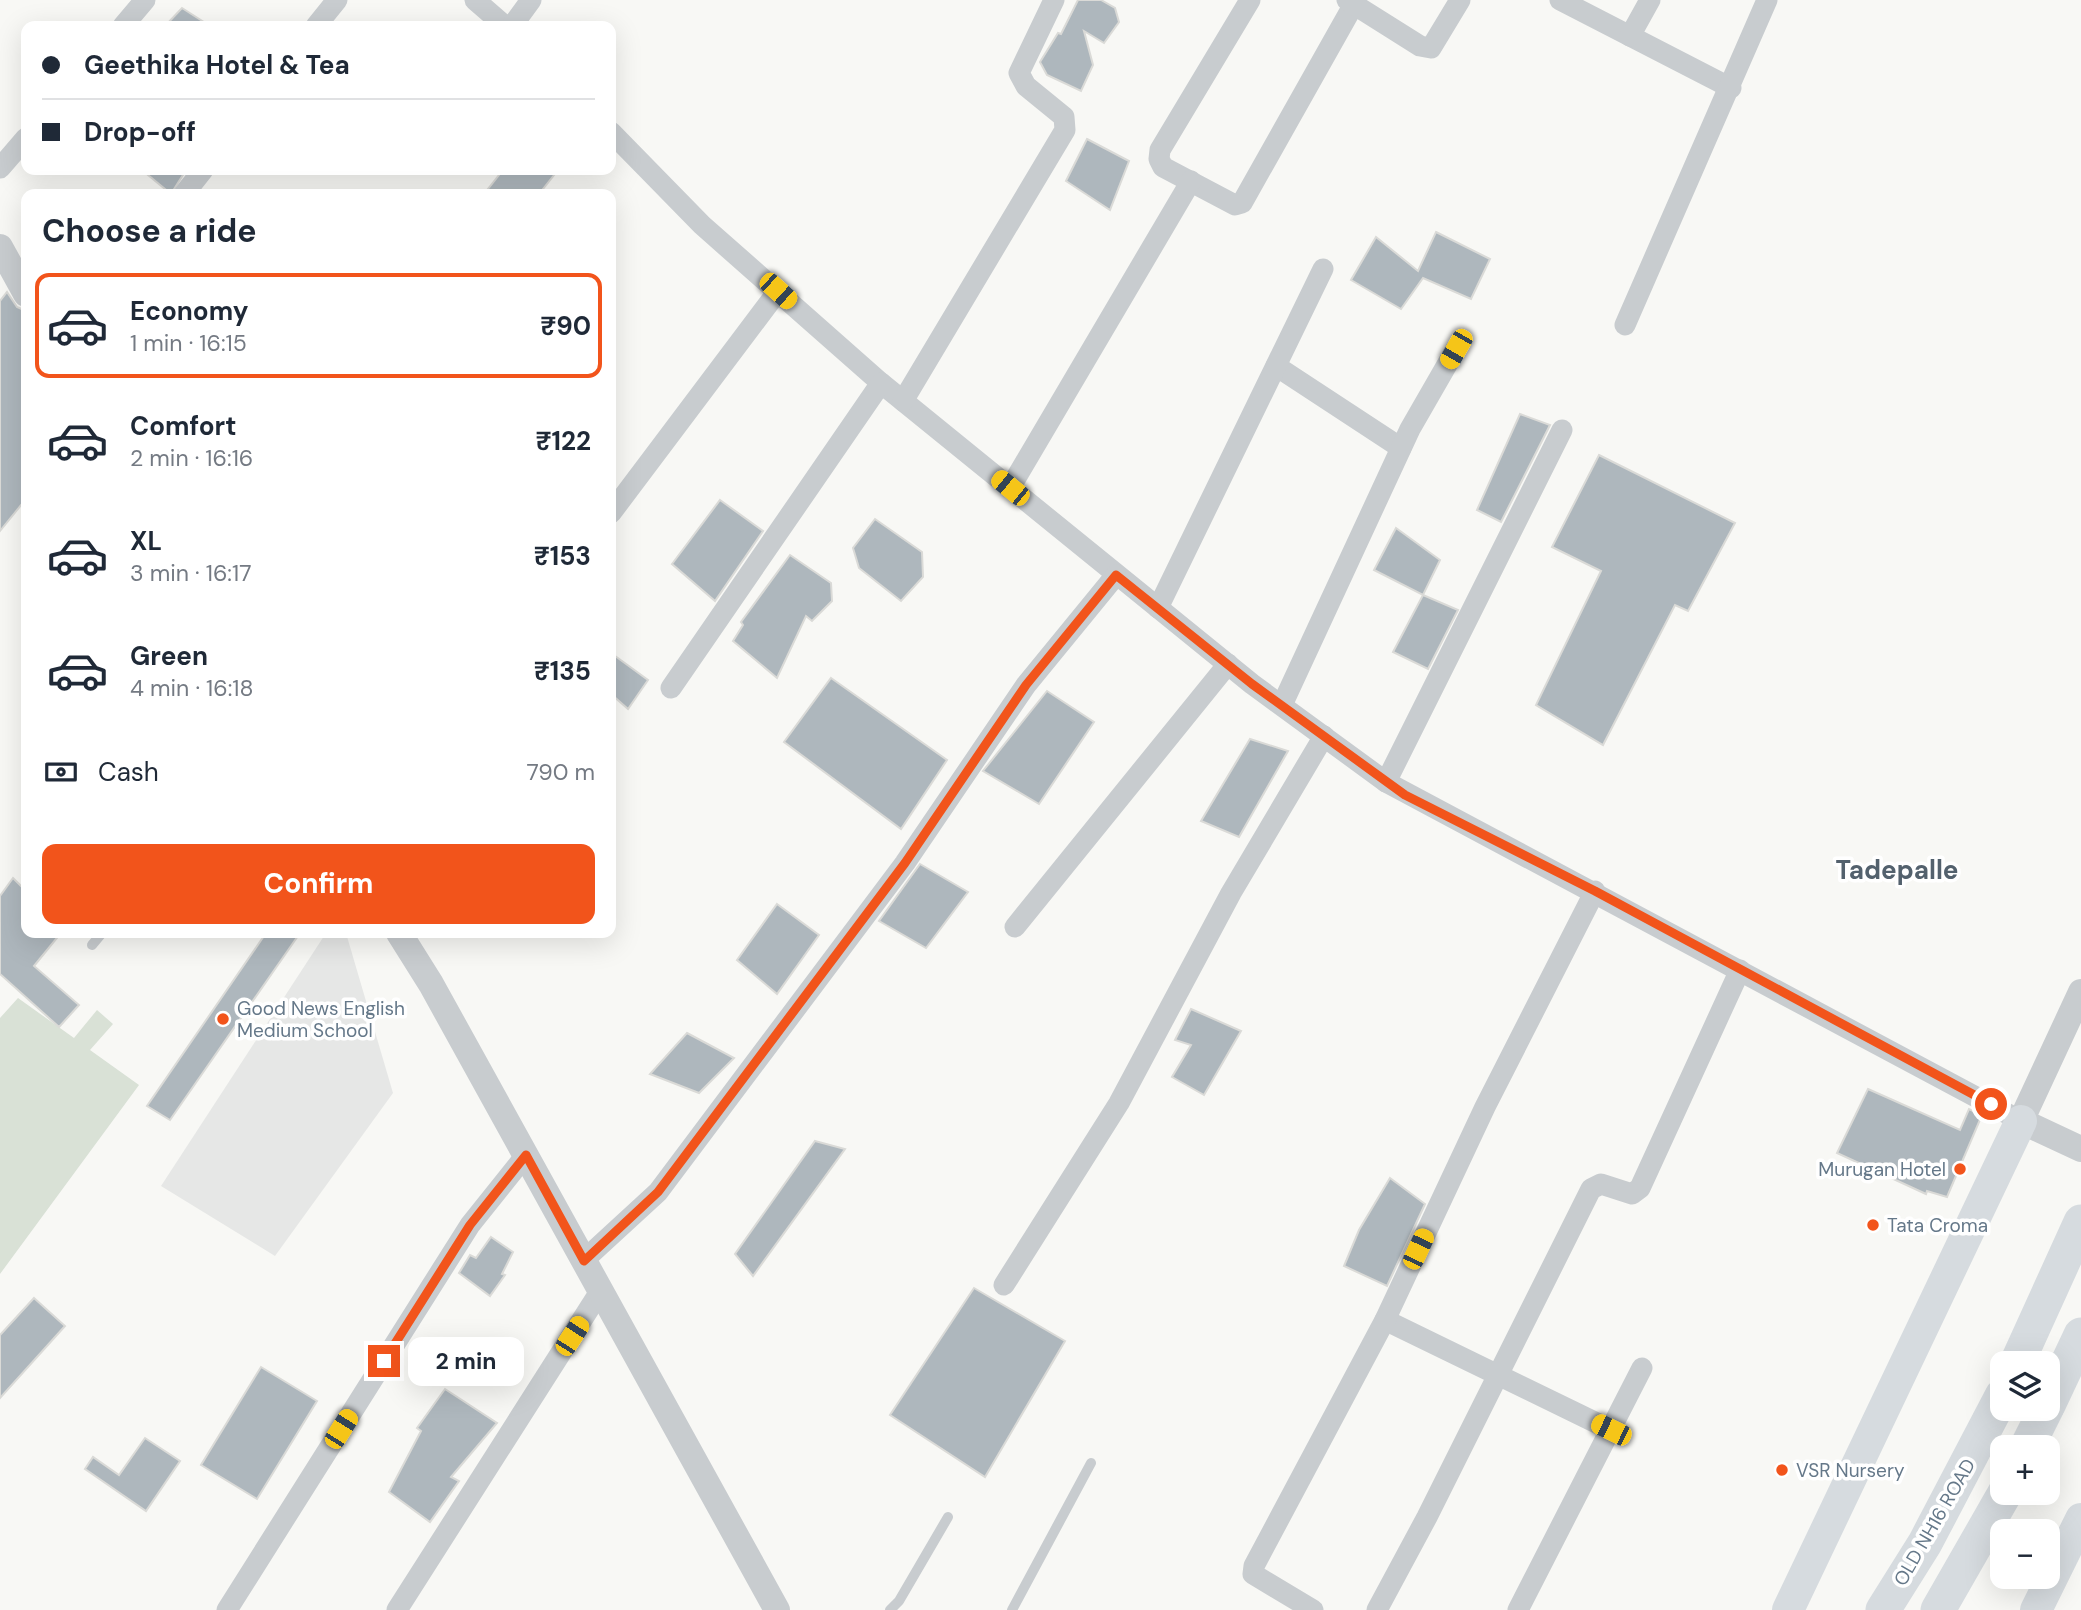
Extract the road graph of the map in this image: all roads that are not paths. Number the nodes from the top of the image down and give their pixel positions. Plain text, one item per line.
1 (145, 0) edge
2 (337, 0) edge
3 (475, 0) edge
4 (531, 0) edge
5 (1054, 0) edge
6 (1250, 0) edge
7 (1460, 0) edge
8 (1560, 0) edge
9 (1650, 0) edge
10 (1767, 0) edge
11 (1350, 2) edge
12 (127, 21) edge
13 (320, 21) edge
14 (500, 21) edge
15 (516, 21) edge
16 (1630, 36) junction
17 (1731, 88) junction
18 (616, 137) edge
19 (21, 144) edge
20 (0, 169) edge
21 (199, 175) edge
22 (1191, 181) junction
23 (188, 189) edge
24 (0, 247) edge
25 (1323, 269) dead end
26 (21, 285) edge
27 (778, 291) junction
28 (1625, 325) dead end
29 (1456, 349) dead end
30 (1276, 366) junction
31 (881, 383) junction
32 (904, 401) junction
33 (1562, 430) dead end
34 (1401, 447) junction
35 (1010, 488) junction
36 (616, 506) edge
37 (1116, 575) junction
38 (1158, 608) junction
39 (1228, 664) junction
40 (671, 688) dead end
41 (1282, 705) junction
42 (1324, 736) junction
43 (1386, 782) junction
44 (1595, 891) junction
45 (1015, 927) dead end
46 (98, 938) edge
47 (402, 938) edge
48 (92, 946) dead end
49 (1740, 970) junction
50 (2081, 992) edge
51 (2021, 1121) junction
52 (2081, 1149) edge
53 (526, 1155) junction
54 (2081, 1222) edge
55 (584, 1261) junction
56 (1004, 1285) dead end
57 (601, 1290) junction
58 (1385, 1320) junction
59 (2081, 1335) edge
60 (2022, 1351) edge
61 (1642, 1368) dead end
62 (1499, 1375) junction
63 (2060, 1379) edge
64 (1990, 1419) edge
65 (1611, 1430) junction
66 (1091, 1463) dead end
67 (1998, 1505) edge
68 (948, 1517) dead end
69 (2081, 1519) edge
70 (227, 1610) edge
71 (397, 1610) edge
72 (777, 1610) edge
73 (890, 1610) edge
74 (1012, 1610) edge
75 (1313, 1610) edge
76 (1377, 1610) edge
77 (1518, 1610) edge
78 (1788, 1610) edge
79 (1884, 1610) edge
80 (1938, 1610) edge
81 (2036, 1610) edge

1 - 12 street
2 - 13 street
3 - 14 street
4 - 15 street
5 - 32 street
6 - 22 street
7 - 11 street
8 - 16 street
9 - 16 street
10 - 17 street
11 - 22 street
16 - 17 street
17 - 28 street
18 - 27 street
19 - 20 street
21 - 23 street
22 - 35 street
24 - 26 street
25 - 30 street
27 - 31 street
27 - 36 street
29 - 34 street
30 - 34 street
30 - 38 street
31 - 32 street
31 - 40 street
32 - 35 street
33 - 43 street
34 - 41 street
35 - 37 street
37 - 38 street
37 - 55 street
38 - 39 street
39 - 41 street
39 - 45 street
41 - 42 street
42 - 43 street
42 - 56 street
43 - 44 street
44 - 49 street
44 - 58 street
46 - 48 lane
47 - 53 street
49 - 51 street
49 - 62 street
50 - 51 street
51 - 52 street
51 - 78 main road
53 - 55 street
53 - 70 street
54 - 60 main road
55 - 57 street
57 - 71 street
57 - 72 street
58 - 62 street
58 - 75 street
59 - 63 main road
61 - 65 street
62 - 65 street
62 - 76 street
64 - 79 main road, OLD NH16 ROAD
65 - 77 street
66 - 74 lane
67 - 80 main road
68 - 73 lane
69 - 81 main road

